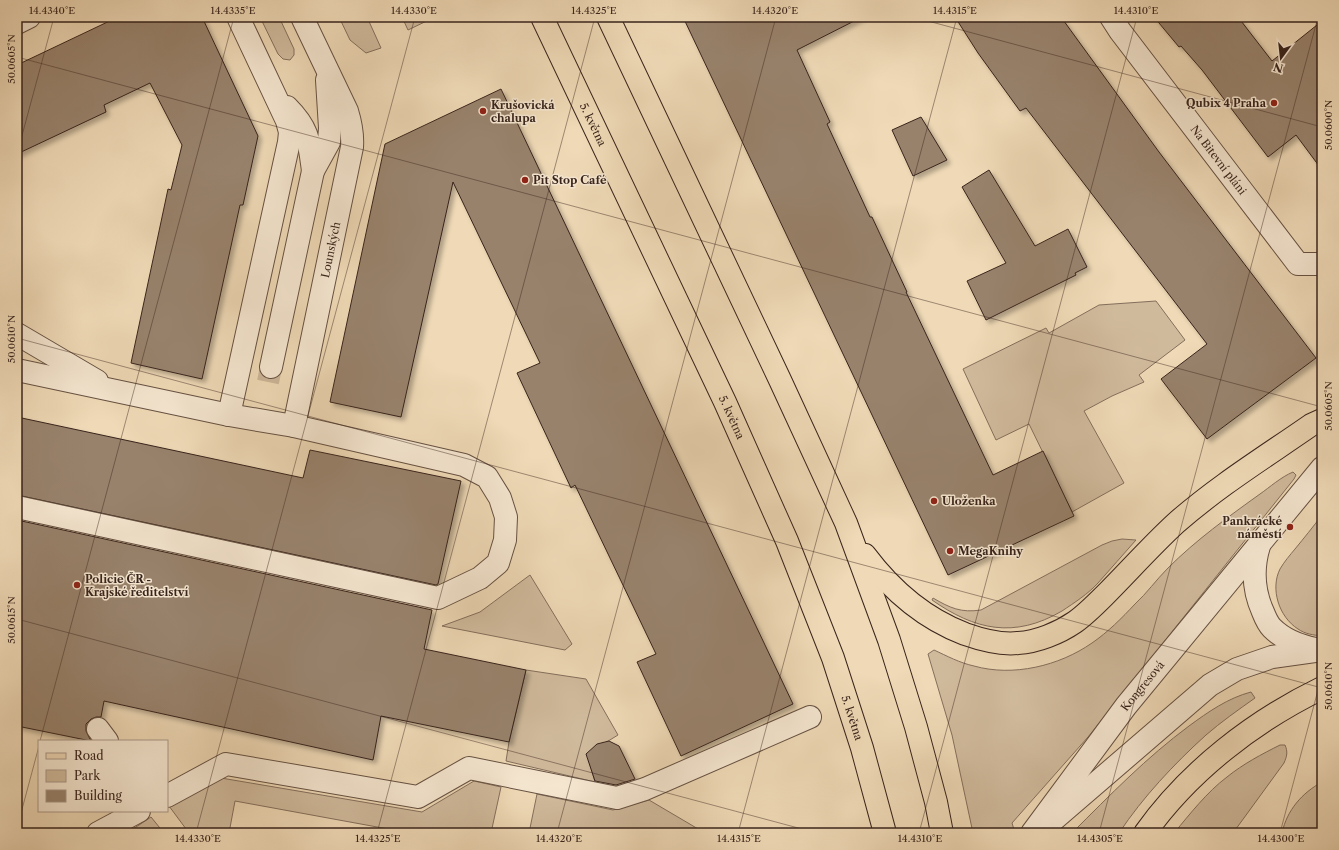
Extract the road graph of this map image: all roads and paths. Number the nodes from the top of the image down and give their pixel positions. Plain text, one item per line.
1 (29, 17) edge
2 (238, 17) edge
3 (302, 17) edge
4 (542, 17) edge
5 (608, 17) edge
6 (1111, 17) edge
7 (17, 23) edge
8 (327, 70) junction
9 (274, 93) junction
10 (313, 171) junction
11 (1322, 264) edge
12 (17, 334) edge
13 (271, 367) tunnel mouth
14 (17, 370) edge
15 (114, 391) junction
16 (229, 416) junction
17 (1322, 420) edge
18 (294, 426) junction
19 (1322, 468) edge
20 (17, 507) edge
21 (846, 523) junction
22 (1260, 543) junction
23 (1322, 650) edge
24 (1322, 688) edge
25 (810, 717) dead end
26 (168, 795) edge
27 (137, 812) edge
28 (98, 833) edge
29 (885, 833) edge
30 (942, 833) edge
31 (1032, 833) edge
32 (1038, 833) edge
33 (1145, 833) edge

1 - 7 street
2 - 9 street
3 - 8 street, Lounských
4 - 29 main road, 5. května
5 - 21 main road
6 - 11 street, Na Bitevní pláni
8 - 10 street
8 - 18 street, Lounských
9 - 10 street
9 - 16 street
10 - 13 street
12 - 15 street
14 - 15 street
15 - 16 street
16 - 18 street
17 - 21 main road
18 - 20 street
19 - 22 street
21 - 30 main road
22 - 23 street
22 - 31 street, Kongresová
23 - 32 street
24 - 33 main road
25 - 26 street
27 - 28 street

